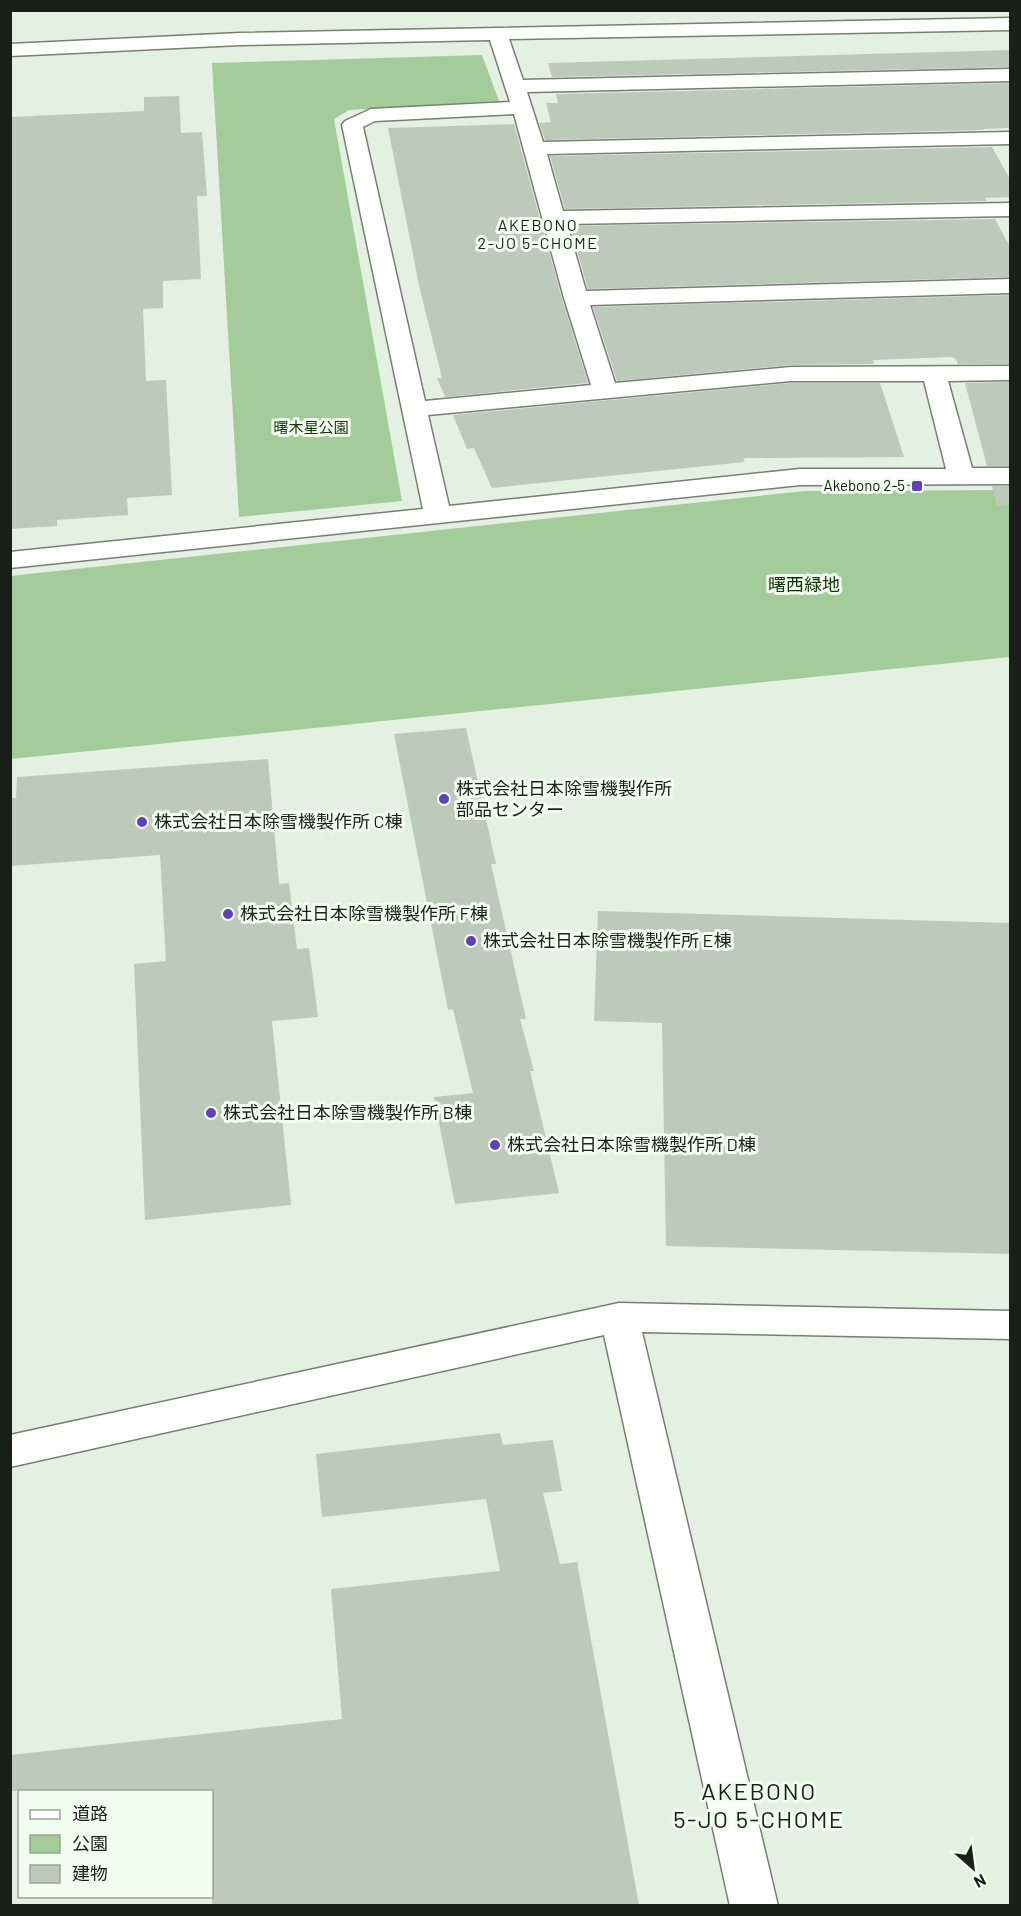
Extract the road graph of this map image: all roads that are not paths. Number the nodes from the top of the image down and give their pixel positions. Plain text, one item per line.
1 (1011, 24) edge
2 (498, 34) junction
3 (10, 50) edge
4 (1011, 75) edge
5 (514, 86) junction
6 (521, 108) junction
7 (1011, 138) edge
8 (535, 148) junction
9 (1011, 209) edge
10 (553, 218) junction
11 (1011, 286) edge
12 (576, 298) junction
13 (934, 373) junction
14 (1011, 373) edge
15 (605, 390) junction
16 (414, 409) junction
17 (961, 476) junction
18 (1011, 476) edge
19 (438, 515) junction
20 (10, 560) edge
21 (619, 1317) junction
22 (1011, 1325) edge
23 (10, 1451) edge
24 (754, 1905) edge

1 - 2 street
2 - 3 street
2 - 5 street
4 - 5 street
5 - 6 street
6 - 8 street
6 - 16 street
7 - 8 street
8 - 10 street
9 - 10 street
10 - 12 street
11 - 12 street
12 - 15 street
13 - 14 street
13 - 15 street
13 - 17 street
15 - 16 street
16 - 19 street
17 - 18 street
17 - 19 street
19 - 20 street
21 - 22 street
21 - 23 street
21 - 24 street

